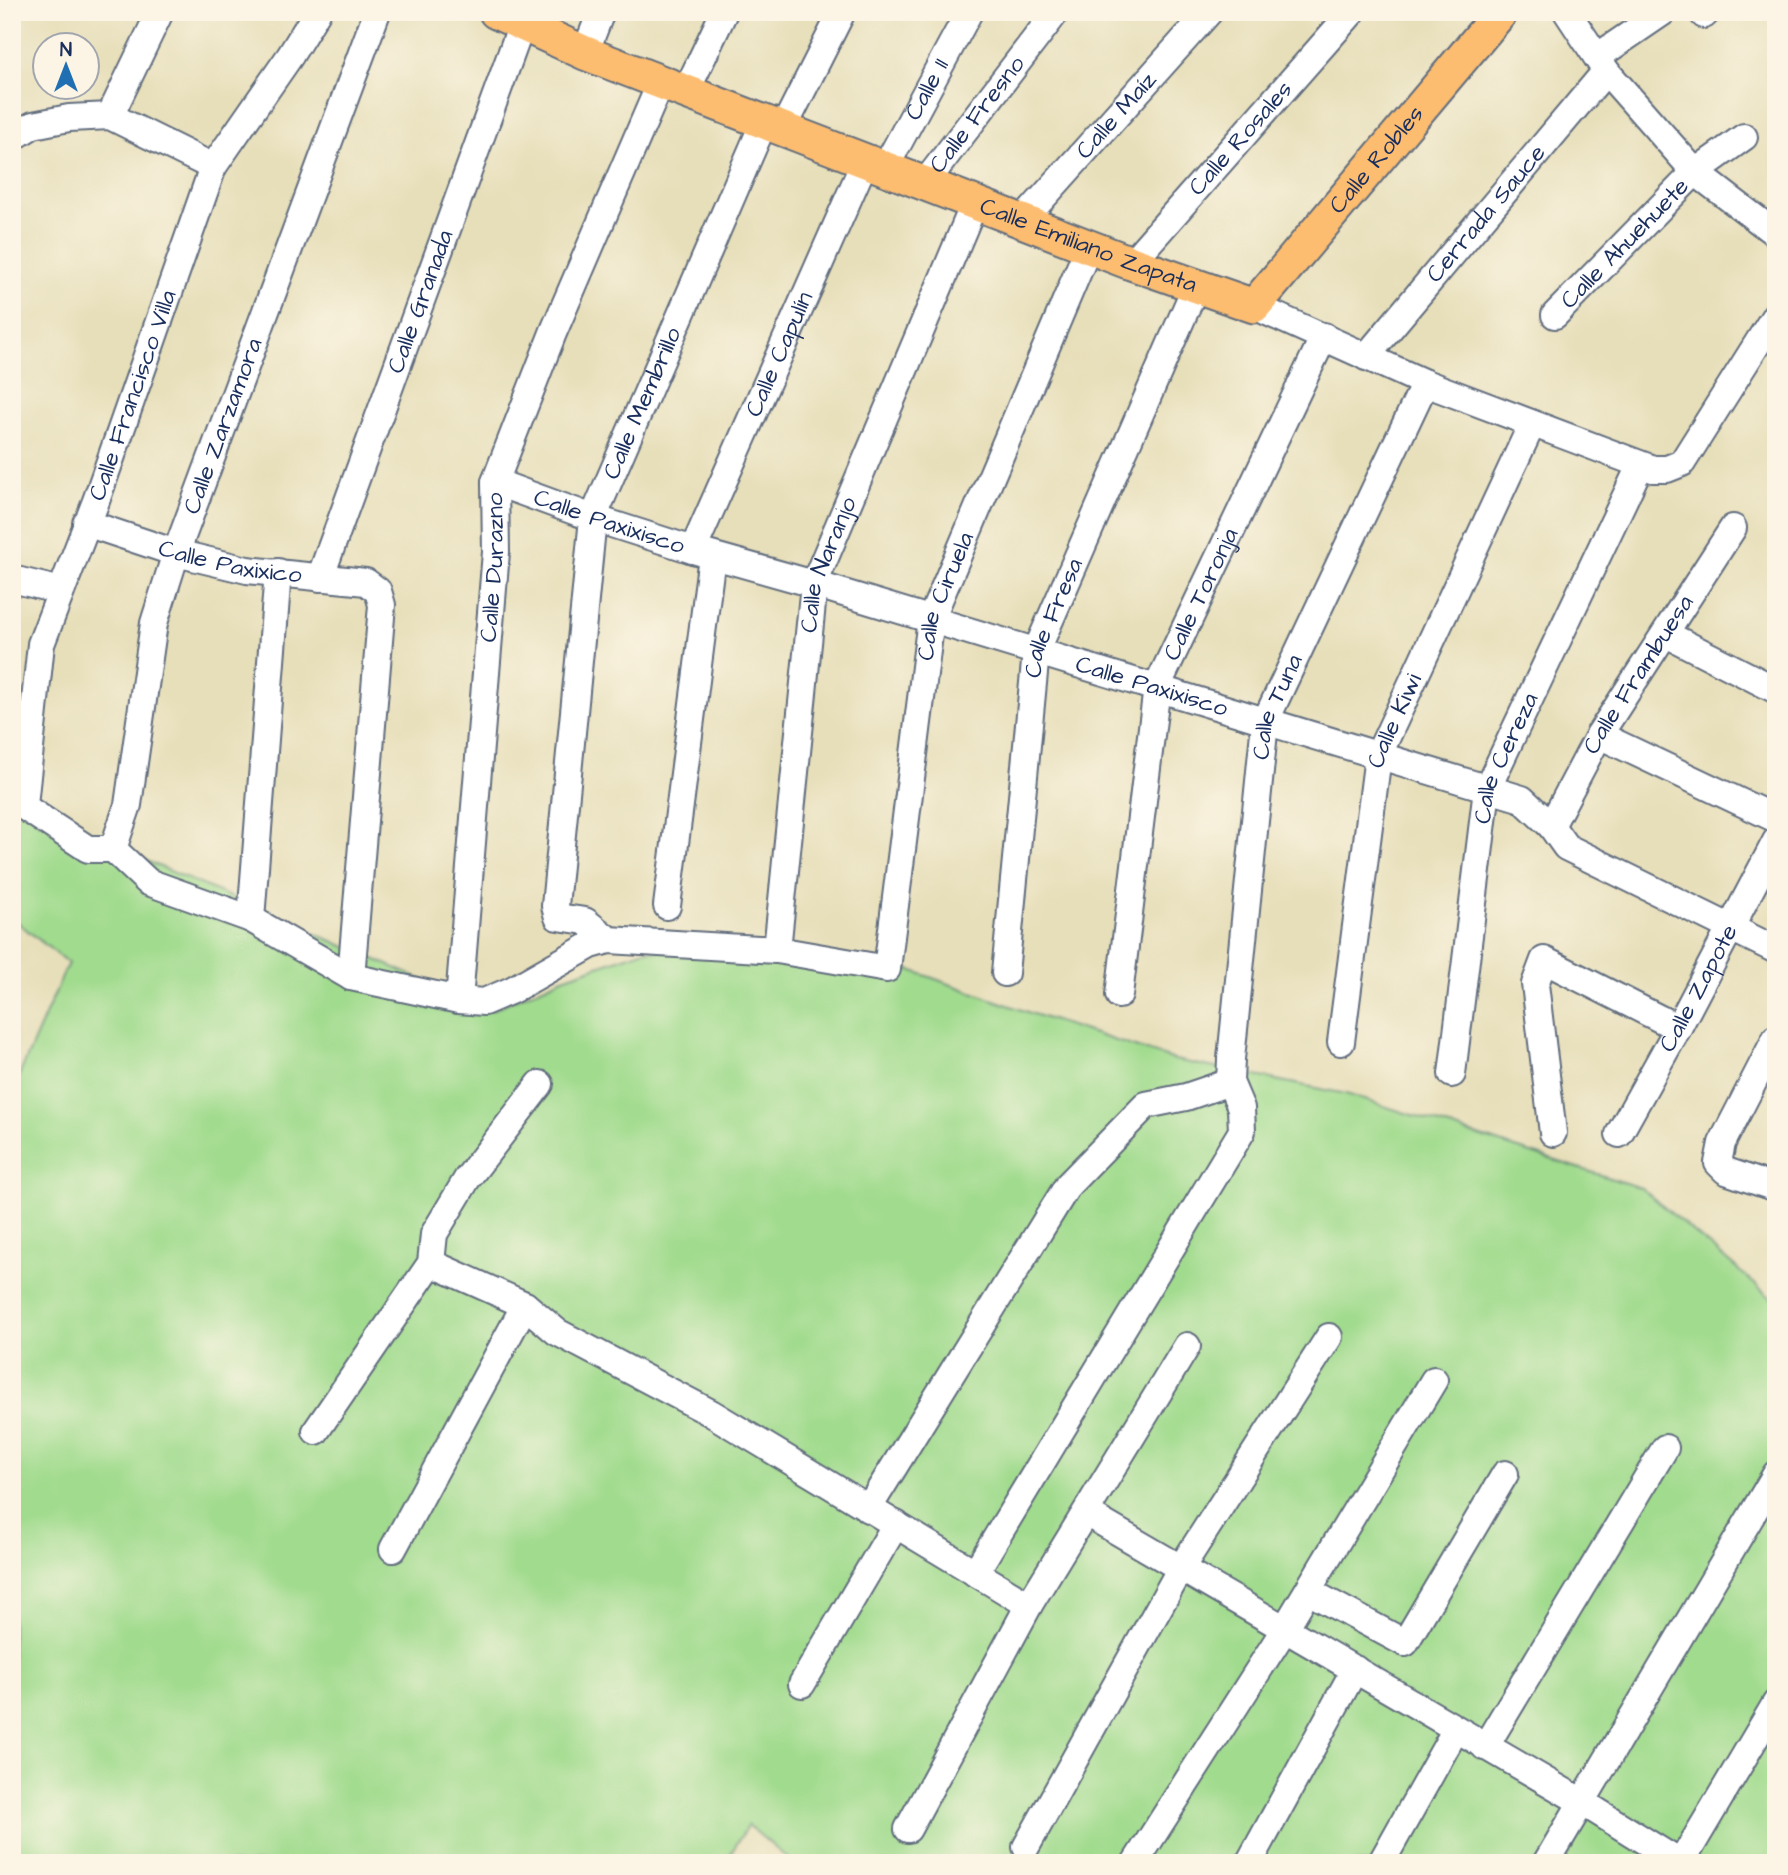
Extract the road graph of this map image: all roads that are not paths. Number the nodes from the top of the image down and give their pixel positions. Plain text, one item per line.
1 (160, 12) edge
2 (317, 12) edge
3 (377, 12) edge
4 (601, 12) edge
5 (724, 12) edge
6 (842, 12) edge
7 (969, 12) edge
8 (1056, 12) edge
9 (1209, 12) edge
10 (1352, 12) edge
11 (1501, 12) edge
12 (1567, 12) edge
13 (1663, 12) edge
14 (509, 18) edge
15 (584, 53) junction
16 (1602, 64) junction
17 (673, 87) junction
18 (110, 116) junction
19 (774, 125) junction
20 (1744, 137) dead end
21 (12, 138) edge
22 (875, 165) junction
23 (213, 167) junction
24 (1695, 172) junction
25 (925, 183) junction
26 (975, 202) junction
27 (1023, 220) junction
28 (1776, 234) edge
29 (1088, 246) junction
30 (1130, 263) junction
31 (1196, 286) junction
32 (1254, 306) junction
33 (1776, 314) edge
34 (1555, 315) dead end
35 (1324, 336) junction
36 (1366, 357) junction
37 (1424, 383) junction
38 (1532, 424) junction
39 (1640, 466) junction
40 (495, 482) junction
41 (593, 518) junction
42 (86, 523) junction
43 (1733, 528) dead end
44 (176, 553) junction
45 (703, 553) junction
46 (278, 572) junction
47 (320, 578) junction
48 (12, 579) edge
49 (814, 584) junction
50 (61, 591) junction
51 (930, 620) junction
52 (1666, 634) junction
53 (1036, 652) junction
54 (1157, 687) junction
55 (1776, 690) edge
56 (1265, 722) junction
57 (1599, 735) junction
58 (1378, 756) junction
59 (1487, 789) junction
60 (18, 802) edge
61 (1776, 819) edge
62 (1551, 826) junction
63 (1776, 841) edge
64 (113, 849) junction
65 (667, 906) dead end
66 (251, 919) junction
67 (1730, 928) junction
68 (609, 940) junction
69 (777, 950) junction
70 (1776, 950) edge
71 (1005, 973) dead end
72 (351, 977) junction
73 (1119, 995) dead end
74 (459, 1000) junction
75 (1678, 1028) junction
76 (1776, 1038) edge
77 (1341, 1042) dead end
78 (1231, 1071) junction
79 (1452, 1074) dead end
80 (540, 1084) dead end
81 (1553, 1133) dead end
82 (1619, 1134) dead end
83 (1776, 1188) edge
84 (431, 1263) junction
85 (525, 1305) junction
86 (1329, 1337) dead end
87 (1187, 1346) dead end
88 (1434, 1380) dead end
89 (316, 1431) dead end
90 (1665, 1448) dead end
91 (1504, 1474) dead end
92 (1776, 1474) edge
93 (868, 1509) junction
94 (1086, 1513) junction
95 (897, 1524) junction
96 (393, 1549) dead end
97 (1181, 1568) junction
98 (975, 1573) junction
99 (1308, 1591) junction
100 (1028, 1605) junction
101 (1284, 1630) junction
102 (1355, 1669) junction
103 (802, 1684) dead end
104 (1776, 1703) edge
105 (1456, 1729) junction
106 (1485, 1747) junction
107 (1582, 1802) junction
108 (908, 1829) dead end
109 (1026, 1847) dead end
110 (1135, 1863) edge
111 (1250, 1863) edge
112 (1381, 1863) edge
113 (1545, 1863) edge
114 (1680, 1863) edge

1 - 18 street
2 - 23 street, Calle Francisco Villa
3 - 44 street, Calle Zarzamora
4 - 15 street
5 - 17 street, Calle Durazno
6 - 19 street, Calle Membrillo
7 - 22 street, Calle 11
8 - 25 street, Calle Fresno
9 - 27 street, Calle Maíz
10 - 30 street, Calle Rosales
11 - 32 main road, Calle Robles
12 - 16 street, Calle Ahuehuete
13 - 16 street, Cerrada Sauce
14 - 15 main road, Calle Emiliano Zapata
14 - 47 street, Calle Granada
15 - 17 main road, Calle Emiliano Zapata
16 - 24 street, Calle Ahuehuete
16 - 36 street, Cerrada Sauce
17 - 19 main road, Calle Emiliano Zapata
17 - 40 street, Calle Durazno
18 - 21 street
18 - 23 street
19 - 22 main road, Calle Emiliano Zapata
19 - 41 street, Calle Membrillo
20 - 24 street
22 - 25 main road, Calle Emiliano Zapata
22 - 45 street, Calle Capulín
23 - 42 street, Calle Francisco Villa
24 - 28 street, Calle Ahuehuete
24 - 34 street, Calle Ahuehuete
25 - 26 main road, Calle Emiliano Zapata
26 - 27 main road, Calle Emiliano Zapata
26 - 49 street, Calle Naranjo
27 - 29 main road, Calle Emiliano Zapata
29 - 30 main road, Calle Emiliano Zapata
29 - 51 street, Calle Ciruela
30 - 31 main road, Calle Emiliano Zapata
31 - 32 main road, Calle Emiliano Zapata
31 - 53 street, Calle Fresa
32 - 35 street, Calle Emiliano Zapata
33 - 39 street, Calle Emiliano Zapata
35 - 36 street, Calle Emiliano Zapata
35 - 54 street, Calle Toronja
36 - 37 street, Calle Emiliano Zapata
37 - 38 street, Calle Emiliano Zapata
37 - 56 street, Calle Tuna
38 - 39 street, Calle Emiliano Zapata
38 - 58 street, Calle Kiwi
39 - 59 street, Calle Cereza
40 - 41 street, Calle Paxixisco
40 - 74 street, Calle Durazno
41 - 45 street, Calle Paxixisco
41 - 68 street, Calle Membrillo
42 - 44 street, Calle Paxixico
42 - 50 street, Calle Francisco Villa
43 - 52 street, Calle Frambuesa
44 - 46 street, Calle Paxixico
44 - 64 street, Calle Zarzamora
45 - 49 street, Calle Paxixisco
45 - 65 street, Calle Capulín
46 - 47 street, Calle Paxixico
46 - 66 street
47 - 72 street, Calle Paxixico
48 - 50 street
49 - 51 street, Calle Paxixisco
49 - 69 street, Calle Naranjo
50 - 60 street, Calle Francisco Villa
51 - 53 street, Calle Paxixisco
51 - 69 street, Calle Ciruela
52 - 55 street
52 - 57 street, Calle Frambuesa
53 - 54 street, Calle Paxixisco
53 - 71 street, Calle Fresa
54 - 56 street, Calle Paxixisco
54 - 73 street, Calle Toronja
56 - 58 street, Calle Paxixisco
56 - 78 street, Calle Tuna
57 - 61 street
57 - 62 street, Calle Frambuesa
58 - 59 street, Calle Paxixisco
58 - 77 street, Calle Kiwi
59 - 62 street, Calle Paxixisco
59 - 79 street, Calle Cereza
60 - 64 street
62 - 67 street, Calle Paxixisco
63 - 67 street, Calle Zapote
64 - 66 street
66 - 72 street
67 - 70 street, Calle Paxixisco
67 - 75 street, Calle Zapote
68 - 69 street
68 - 74 street
72 - 74 street
75 - 81 street
75 - 82 street, Calle Zapote
76 - 83 street
78 - 93 street
78 - 98 street
80 - 84 street
84 - 85 street
84 - 89 street
85 - 93 street
85 - 96 street
86 - 97 street
87 - 94 street
88 - 99 street
90 - 106 street
91 - 99 street
92 - 107 street
93 - 95 street
94 - 97 street
94 - 100 street
95 - 98 street
95 - 103 street
97 - 101 street
97 - 109 street
98 - 100 street
99 - 101 street
100 - 108 street
101 - 102 street
101 - 110 street
102 - 105 street
102 - 111 street
104 - 114 street
105 - 106 street
105 - 112 street
106 - 107 street
107 - 113 street
107 - 114 street

